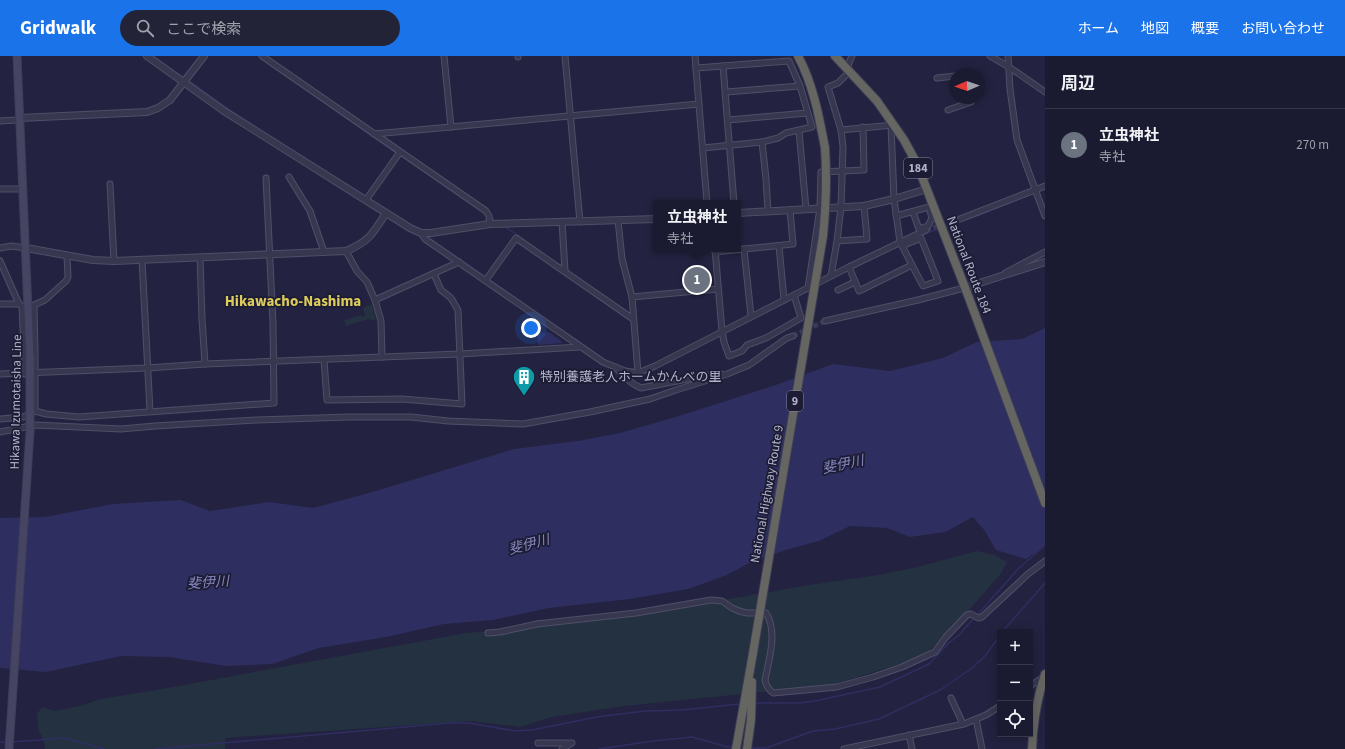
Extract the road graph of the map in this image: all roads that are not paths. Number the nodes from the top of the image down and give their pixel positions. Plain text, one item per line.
1 (17, 56) edge
2 (147, 56) edge
3 (204, 56) edge
4 (262, 56) edge
5 (444, 56) edge
6 (565, 56) edge
7 (695, 56) edge
8 (798, 56) edge
9 (835, 56) edge
10 (852, 56) edge
11 (990, 56) edge
12 (1008, 56) edge
13 (724, 66) junction
14 (1009, 67) junction
15 (696, 68) junction
16 (850, 71) junction
17 (949, 77) edge
18 (937, 78) dead end
19 (184, 82) junction
20 (800, 86) junction
21 (726, 92) junction
22 (1045, 92) edge
23 (698, 104) junction
24 (965, 104) edge
25 (948, 110) dead end
26 (808, 113) junction
27 (571, 116) junction
28 (20, 118) junction
29 (728, 120) junction
30 (0, 121) edge
31 (893, 125) junction
32 (451, 127) junction
33 (863, 127) junction
34 (840, 130) junction
35 (799, 131) junction
36 (374, 134) junction
37 (762, 142) junction
38 (730, 146) junction
39 (703, 148) junction
40 (400, 152) junction
41 (842, 171) junction
42 (289, 177) dead end
43 (266, 178) dead end
44 (110, 184) dead end
45 (1045, 186) edge
46 (0, 189) edge
47 (22, 189) junction
48 (927, 189) junction
49 (1035, 190) junction
50 (894, 199) junction
51 (366, 200) junction
52 (707, 200) edge
53 (734, 200) edge
54 (864, 206) junction
55 (841, 207) junction
56 (820, 208) junction
57 (806, 209) junction
58 (790, 210) junction
59 (768, 211) junction
60 (914, 212) junction
61 (741, 213) edge
62 (386, 214) junction
63 (896, 216) junction
64 (1045, 216) edge
65 (653, 219) edge
66 (960, 219) tunnel mouth
67 (618, 220) junction
68 (562, 222) junction
69 (580, 222) junction
70 (490, 224) junction
71 (926, 230) tunnel mouth
72 (421, 233) junction
73 (838, 241) junction
74 (901, 244) junction
75 (779, 246) junction
76 (0, 248) edge
77 (26, 248) junction
78 (741, 249) edge
79 (744, 249) junction
80 (346, 251) junction
81 (324, 252) junction
82 (715, 252) edge
83 (1045, 252) edge
84 (269, 254) junction
85 (67, 256) junction
86 (200, 258) junction
87 (142, 260) junction
88 (0, 261) edge
89 (114, 261) junction
90 (459, 262) junction
91 (1045, 262) edge
92 (912, 265) junction
93 (849, 267) junction
94 (565, 271) junction
95 (434, 274) junction
96 (831, 276) junction
97 (994, 279) junction
98 (486, 280) junction
99 (855, 282) junction
100 (808, 288) junction
101 (964, 288) junction
102 (718, 289) junction
103 (838, 290) dead end
104 (794, 296) junction
105 (632, 297) junction
106 (375, 300) junction
107 (784, 300) junction
108 (0, 304) edge
109 (19, 304) junction
110 (751, 316) junction
111 (633, 319) junction
112 (825, 321) tunnel mouth
113 (722, 331) junction
114 (793, 336) tunnel mouth
115 (580, 347) junction
116 (460, 354) junction
117 (382, 357) junction
118 (324, 360) junction
119 (274, 362) junction
120 (205, 364) junction
121 (147, 368) junction
122 (616, 368) junction
123 (638, 373) junction
124 (0, 374) edge
125 (24, 374) junction
126 (35, 374) junction
127 (727, 374) junction
128 (35, 411) junction
129 (150, 411) junction
130 (0, 419) edge
131 (0, 432) edge
132 (1045, 503) edge
133 (1045, 561) edge
134 (488, 633) dead end
135 (753, 653) junction
136 (1045, 676) edge
137 (1033, 684) edge
138 (951, 698) dead end
139 (997, 708) edge
140 (976, 719) junction
141 (963, 724) junction
142 (909, 735) junction
143 (538, 743) dead end
144 (9, 749) edge
145 (562, 749) edge
146 (735, 749) edge
147 (747, 749) edge
148 (844, 749) edge
149 (912, 749) edge
150 (982, 749) edge
151 (1032, 749) edge

1 - 28 main road, Hikawa Izumotaisha Line
2 - 19 street
3 - 19 street
4 - 36 street
5 - 32 street
6 - 27 street
7 - 15 street
8 - 135 highway, National Highway Route 9 / 9, bridge
9 - 16 highway, National Route 184 / 184
10 - 16 street
11 - 14 street
12 - 14 street
13 - 15 street
13 - 20 street
13 - 21 street
14 - 22 street
14 - 49 street
15 - 23 street
16 - 31 highway, National Route 184 / 184
16 - 34 street
17 - 18 street
19 - 28 street
19 - 51 street
20 - 21 street
20 - 26 street
21 - 29 street
23 - 27 street
23 - 39 street
24 - 25 street
26 - 29 street
26 - 35 street
27 - 32 street
27 - 69 street
28 - 30 street
28 - 47 main road, Hikawa Izumotaisha Line
29 - 38 street
31 - 33 street
31 - 48 highway, National Route 184 / 184
31 - 50 street
32 - 36 street
33 - 34 street
33 - 41 street
34 - 41 street
35 - 37 street
35 - 57 street
36 - 40 street
37 - 38 street
37 - 59 street
38 - 39 street
38 - 53 street
39 - 52 street
40 - 51 street
40 - 70 street
41 - 55 street
41 - 56 street
42 - 81 street
43 - 84 street
44 - 89 street
45 - 49 street
46 - 47 street
47 - 77 main road, Hikawa Izumotaisha Line
48 - 50 street
48 - 101 highway, National Route 184 / 184
49 - 64 street
49 - 66 street
50 - 54 street
50 - 63 street
51 - 62 street
54 - 55 street
54 - 73 street
55 - 56 street
55 - 73 street
56 - 57 street
56 - 100 street
57 - 58 street
58 - 59 street
58 - 75 street
59 - 61 street
60 - 60 street
60 - 63 street
62 - 72 street
62 - 80 street
63 - 74 street
65 - 67 street
67 - 69 street
67 - 105 street
68 - 69 street
68 - 70 street
68 - 94 street
70 - 72 street
71 - 74 street
72 - 90 street
73 - 96 street
74 - 92 street
74 - 92 street
74 - 93 street
75 - 79 street
75 - 107 street
76 - 77 street
77 - 85 street
77 - 144 main road, Hikawa Izumotaisha Line, bridge
78 - 79 street
79 - 110 street
80 - 81 street
80 - 106 street
81 - 84 street
82 - 102 street
83 - 97 street
84 - 86 street
84 - 119 street
85 - 89 street
85 - 126 street
86 - 87 street
86 - 120 street
87 - 89 street
87 - 121 street
88 - 109 street
90 - 95 street
90 - 98 street
91 - 97 street
92 - 99 street
93 - 96 street
93 - 99 street
94 - 98 street
94 - 111 street
95 - 106 street
95 - 116 street
96 - 100 street
97 - 101 street
98 - 115 street
99 - 103 street
100 - 104 street
101 - 112 street
101 - 132 highway, National Route 184 / 184
102 - 105 street
102 - 113 street
104 - 107 street
104 - 113 street
105 - 111 street
106 - 117 street
107 - 110 street
108 - 109 street
109 - 125 street
110 - 113 street
111 - 123 street
113 - 123 street
114 - 127 street
115 - 116 street
115 - 122 street
116 - 117 street
116 - 118 street
117 - 118 street
118 - 119 street
119 - 120 street
119 - 129 street
120 - 121 street
121 - 126 street
121 - 129 street
122 - 123 street
122 - 127 street
124 - 125 street
125 - 126 street
126 - 128 street
127 - 131 street
128 - 129 street
128 - 130 street
133 - 134 street
135 - 146 highway, National Highway Route 9 / 9
135 - 147 highway, 9
136 - 137 street
136 - 151 highway
138 - 141 street
139 - 140 street
140 - 141 street
140 - 150 street
141 - 142 street
142 - 148 street
142 - 149 street
143 - 145 street

